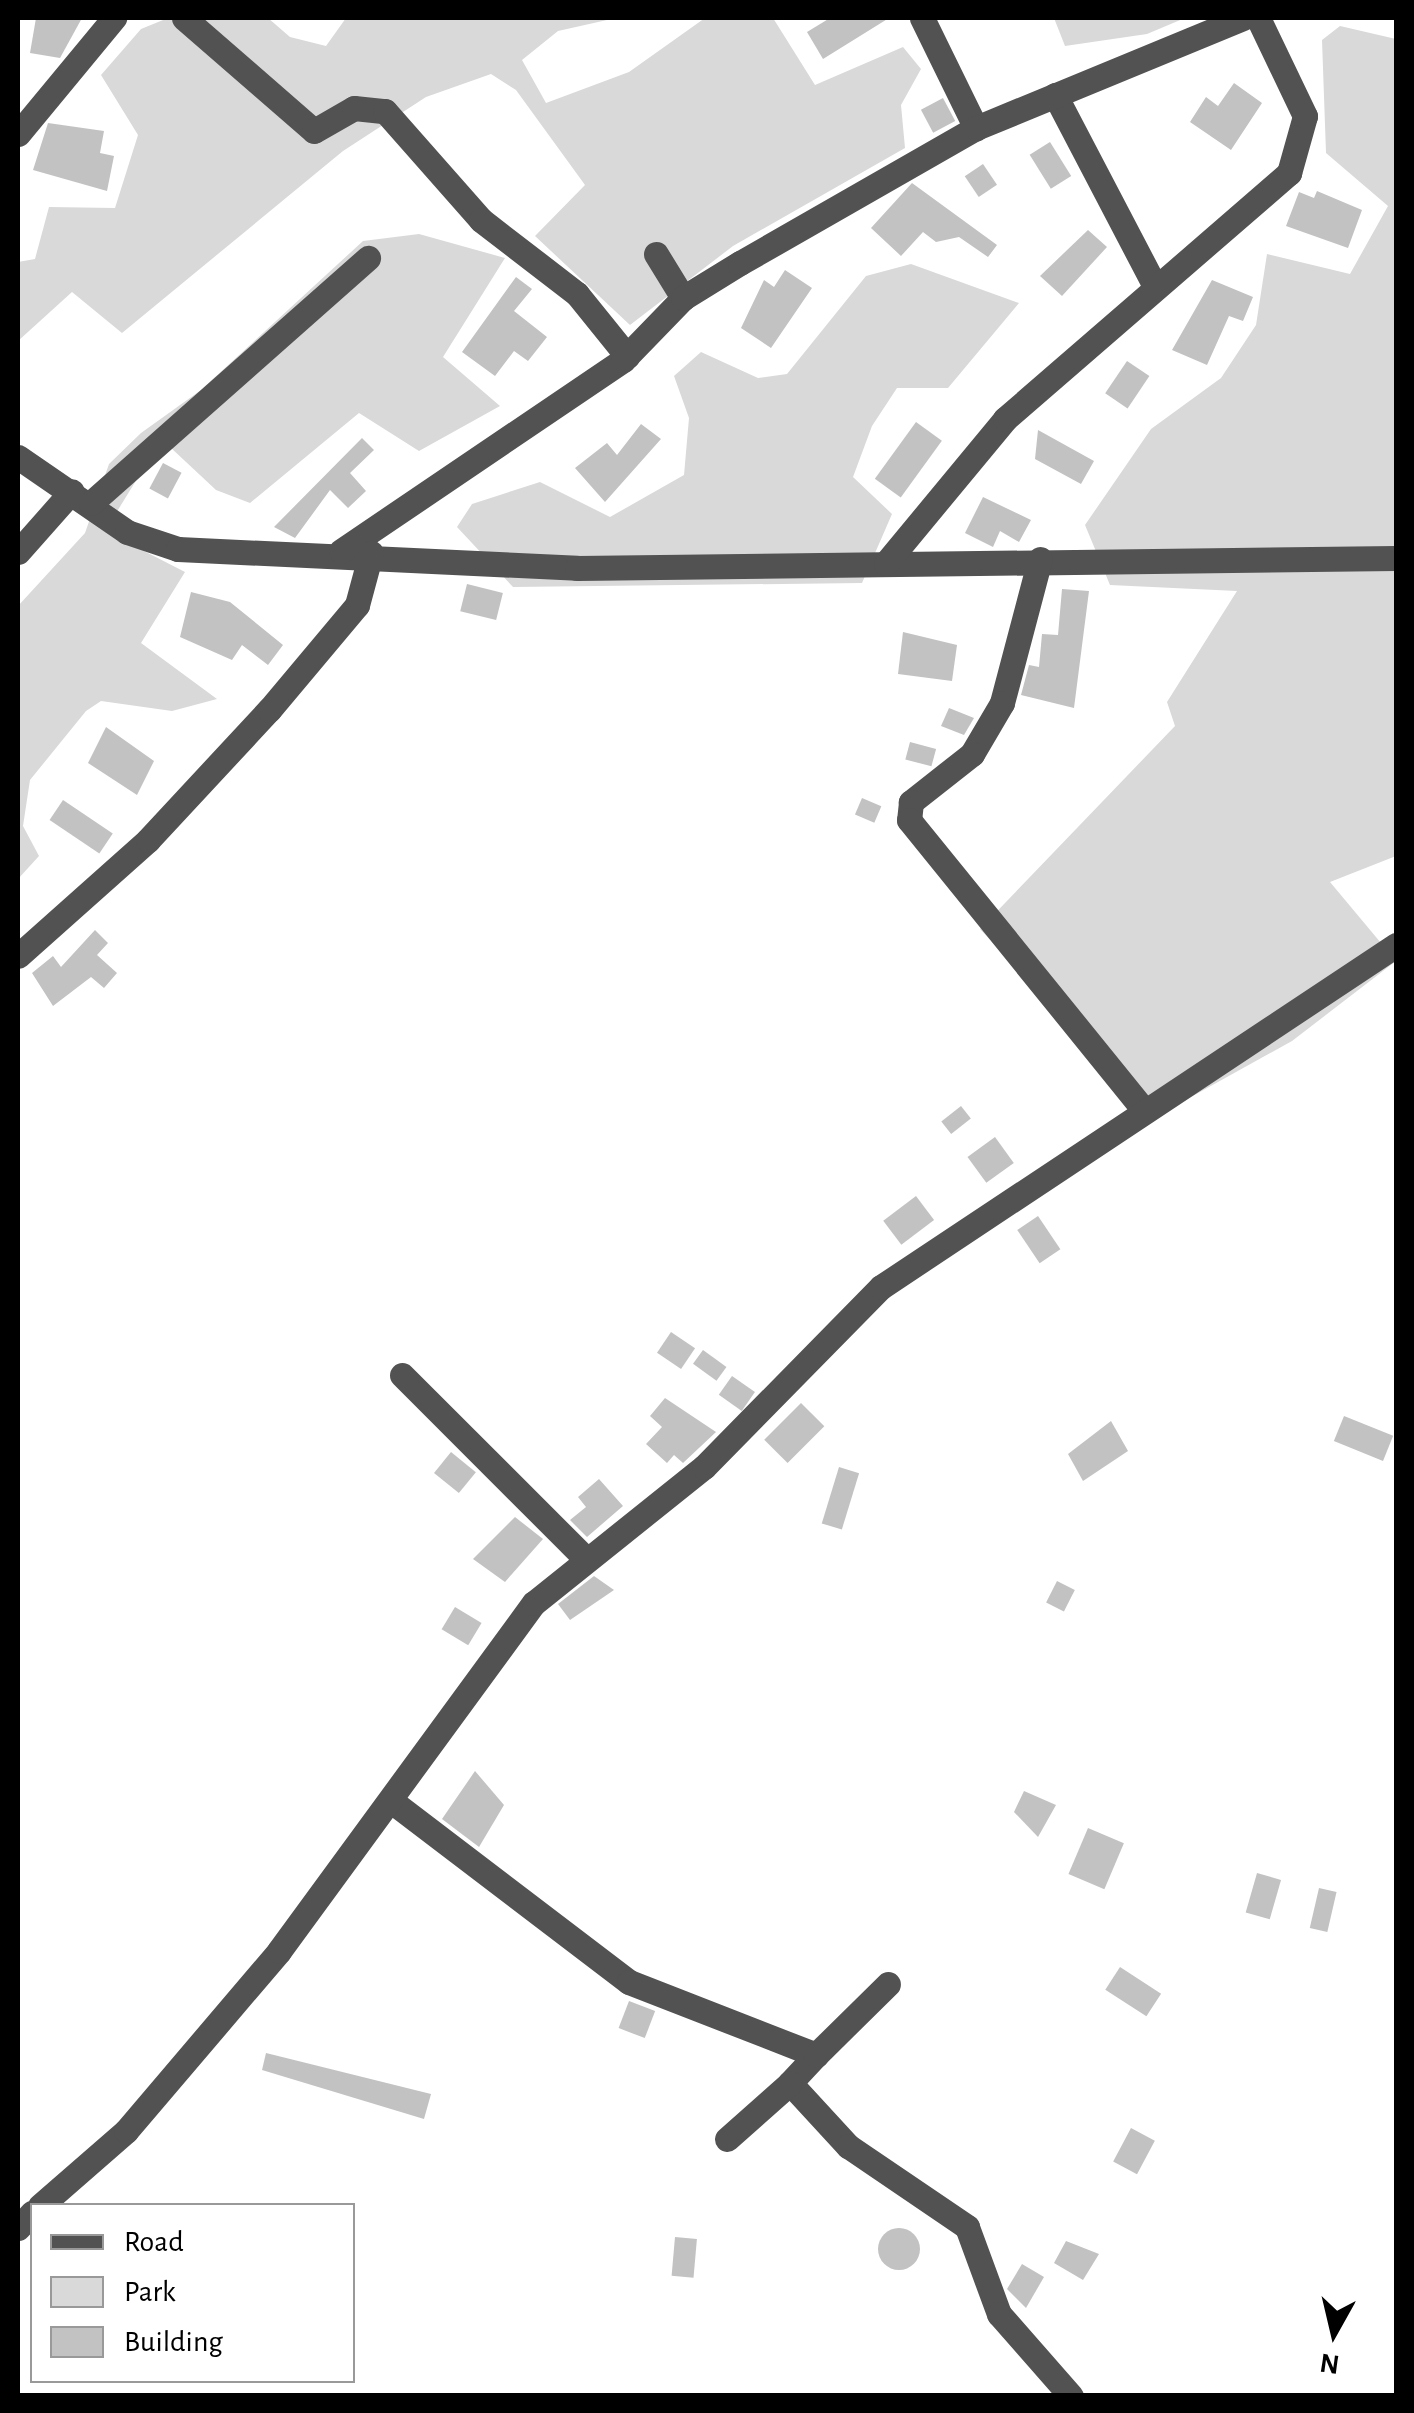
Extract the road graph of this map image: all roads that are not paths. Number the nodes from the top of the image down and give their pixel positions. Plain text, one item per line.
1 (114, 18) edge
2 (184, 18) edge
3 (922, 18) edge
4 (1243, 18) edge
5 (1258, 18) edge
6 (1055, 95) junction
7 (976, 128) junction
8 (18, 134) edge
9 (656, 254) dead end
10 (368, 258) dead end
11 (1154, 284) junction
12 (683, 298) junction
13 (628, 356) junction
14 (18, 457) edge
15 (82, 497) junction
16 (342, 551) junction
17 (18, 552) edge
18 (371, 554) junction
19 (1040, 558) junction
20 (1396, 558) edge
21 (886, 563) junction
22 (18, 956) edge
23 (1392, 957) edge
24 (1144, 1110) junction
25 (402, 1375) dead end
26 (586, 1559) junction
27 (394, 1803) junction
28 (888, 1984) dead end
29 (816, 2054) junction
30 (790, 2083) junction
31 (727, 2140) dead end
32 (43, 2203) edge
33 (1072, 2396) edge

1 - 8 street
2 - 13 street
3 - 7 street
4 - 6 street
5 - 11 street
6 - 7 street
6 - 11 street
7 - 12 street
9 - 12 street
10 - 15 street
11 - 21 street
12 - 13 street
13 - 16 street
14 - 15 street
15 - 16 street
15 - 17 street
16 - 18 street
18 - 21 street
18 - 22 street
19 - 20 street
19 - 21 street
19 - 24 street
23 - 24 street
24 - 26 street
25 - 26 street
26 - 27 street
27 - 29 street
27 - 32 street
28 - 29 street
29 - 30 street
30 - 31 street
30 - 33 street

